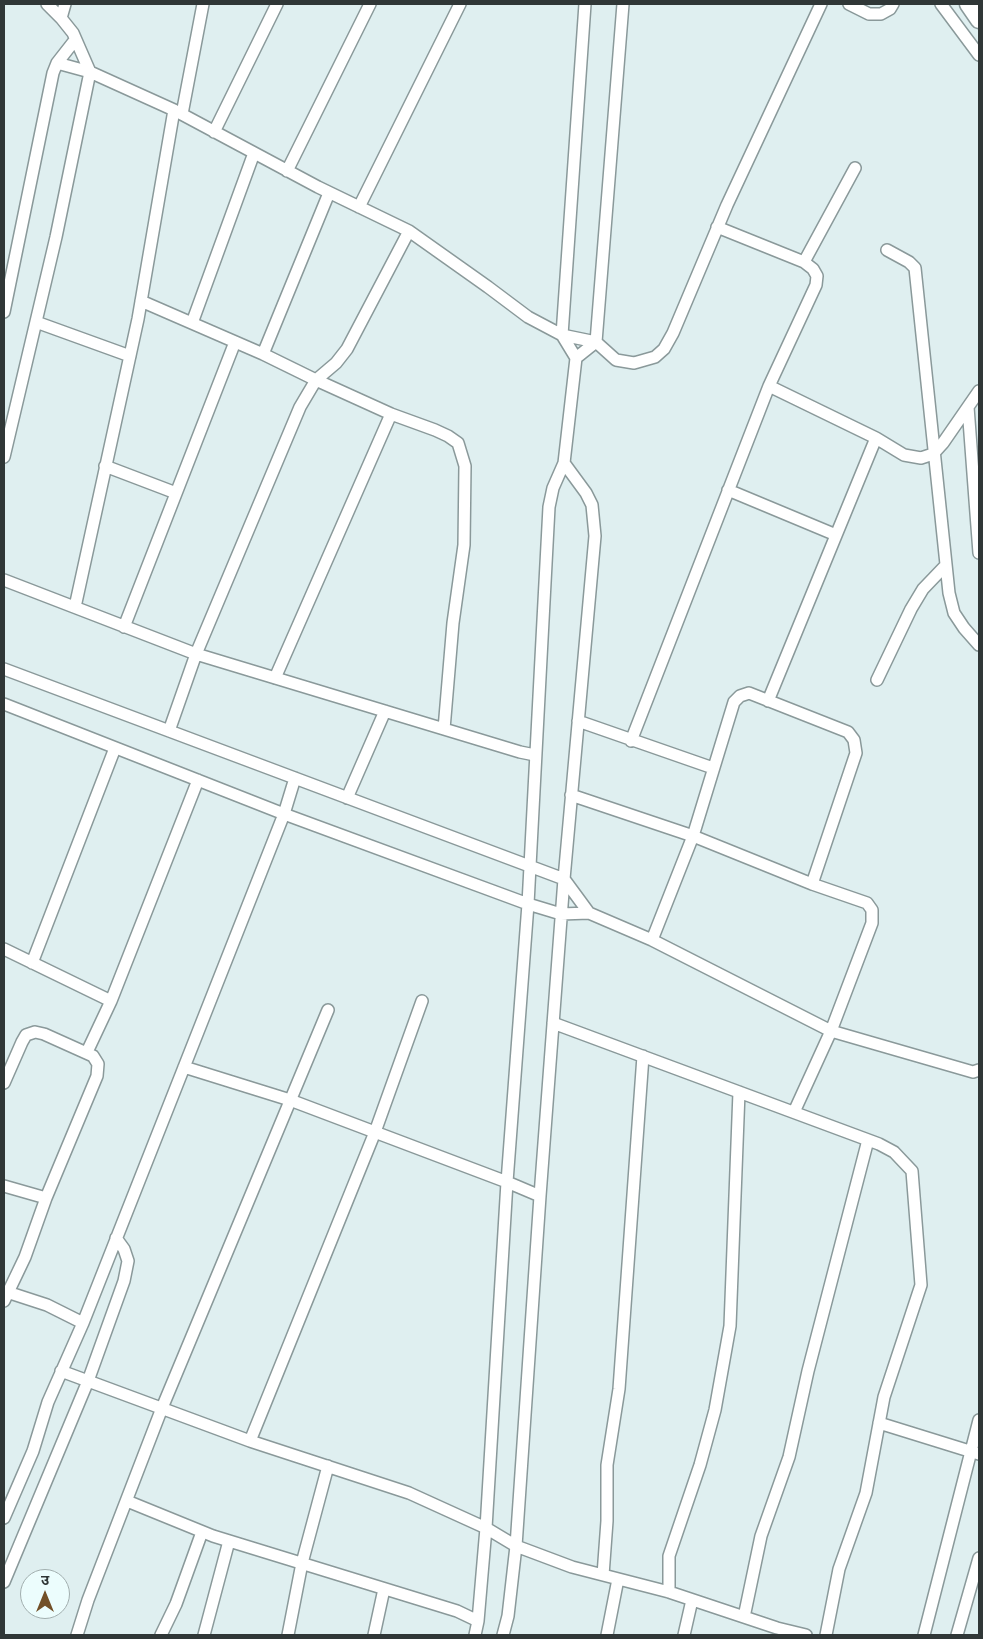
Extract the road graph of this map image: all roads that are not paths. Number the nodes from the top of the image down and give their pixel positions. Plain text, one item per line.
1 (47, 4) edge
2 (65, 4) edge
3 (203, 4) edge
4 (277, 4) edge
5 (370, 4) edge
6 (460, 4) edge
7 (585, 4) edge
8 (623, 4) edge
9 (821, 4) edge
10 (849, 4) edge
11 (893, 4) edge
12 (941, 4) edge
13 (968, 4) edge
14 (61, 18) junction
15 (979, 20) edge
16 (74, 40) junction
17 (979, 55) edge
18 (57, 63) junction
19 (90, 72) junction
20 (178, 112) junction
21 (214, 132) junction
22 (254, 153) junction
23 (855, 168) dead end
24 (287, 171) junction
25 (329, 193) junction
26 (359, 207) junction
27 (717, 228) junction
28 (409, 231) junction
29 (887, 250) dead end
30 (804, 262) junction
31 (7, 283) edge
32 (141, 301) junction
33 (4, 312) edge
34 (36, 322) junction
35 (192, 323) junction
36 (562, 335) junction
37 (235, 342) junction
38 (596, 342) junction
39 (263, 354) junction
40 (130, 356) junction
41 (576, 358) junction
42 (316, 380) junction
43 (769, 386) junction
44 (979, 391) edge
45 (968, 407) junction
46 (391, 414) junction
47 (876, 438) junction
48 (935, 451) junction
49 (4, 457) edge
50 (564, 463) junction
51 (106, 466) junction
52 (728, 490) junction
53 (176, 493) junction
54 (836, 534) junction
55 (979, 553) edge
56 (946, 565) junction
57 (4, 580) edge
58 (74, 607) junction
59 (124, 626) junction
60 (979, 645) edge
61 (196, 654) junction
62 (4, 669) edge
63 (275, 678) junction
64 (877, 680) dead end
65 (768, 701) junction
66 (4, 704) edge
67 (385, 711) junction
68 (578, 721) junction
69 (444, 729) junction
70 (169, 731) junction
71 (631, 741) junction
72 (115, 748) junction
73 (535, 755) junction
74 (713, 768) junction
75 (295, 778) junction
76 (198, 780) junction
77 (571, 795) junction
78 (347, 798) junction
79 (284, 814) junction
80 (693, 836) junction
81 (530, 866) junction
82 (564, 879) junction
83 (812, 884) junction
84 (528, 904) junction
85 (589, 913) junction
86 (561, 914) junction
87 (652, 940) junction
88 (4, 950) edge
89 (32, 963) junction
90 (112, 1001) junction
91 (422, 1001) dead end
92 (328, 1010) dead end
93 (553, 1024) junction
94 (831, 1031) junction
95 (87, 1052) junction
96 (643, 1056) junction
97 (184, 1067) junction
98 (977, 1074) edge
99 (4, 1083) edge
100 (739, 1092) junction
101 (290, 1100) junction
102 (794, 1112) junction
103 (375, 1132) junction
104 (868, 1140) junction
105 (507, 1182) junction
106 (4, 1186) edge
107 (540, 1196) junction
108 (46, 1198) junction
109 (116, 1238) junction
110 (5, 1295) edge
111 (83, 1323) junction
112 (61, 1371) junction
113 (88, 1381) junction
114 (162, 1408) junction
115 (979, 1420) edge
116 (879, 1423) junction
117 (250, 1441) junction
118 (975, 1452) edge
119 (328, 1466) junction
120 (127, 1501) junction
121 (4, 1518) edge
122 (486, 1528) junction
123 (202, 1532) junction
124 (229, 1541) junction
125 (516, 1546) junction
126 (979, 1558) edge
127 (302, 1564) junction
128 (603, 1575) junction
129 (618, 1579) junction
130 (4, 1582) edge
131 (384, 1588) junction
132 (669, 1592) junction
133 (692, 1600) junction
134 (744, 1617) junction
135 (478, 1621) junction
136 (776, 1631) edge
137 (77, 1635) edge
138 (161, 1635) edge
139 (204, 1635) edge
140 (288, 1635) edge
141 (374, 1635) edge
142 (474, 1635) edge
143 (503, 1635) edge
144 (607, 1635) edge
145 (684, 1635) edge
146 (806, 1635) edge
147 (826, 1635) edge
148 (924, 1635) edge
149 (957, 1635) edge

1 - 14 street
2 - 14 street
3 - 20 street
4 - 21 street
5 - 24 street
6 - 26 street
7 - 36 street
8 - 38 street
9 - 27 street
10 - 11 street
12 - 17 street
13 - 15 main road
14 - 16 street
16 - 18 street
16 - 19 street
18 - 19 street
18 - 31 street
19 - 20 street
19 - 34 street
20 - 21 street
20 - 32 street
21 - 22 street
22 - 24 street
22 - 35 street
23 - 30 street
24 - 25 street
25 - 26 street
25 - 39 street
26 - 28 street
27 - 30 street
27 - 38 street
28 - 36 street
28 - 42 street
29 - 48 street
30 - 43 street
31 - 33 street
32 - 35 street
32 - 40 street
34 - 40 street
34 - 49 street
35 - 37 street
36 - 38 street
36 - 41 street
37 - 39 street
37 - 53 street
38 - 41 street
39 - 42 street
40 - 51 street
41 - 50 street
42 - 46 street
42 - 61 street
43 - 47 street
43 - 52 street
44 - 45 street
45 - 48 street
45 - 55 street
46 - 63 street
46 - 69 street
47 - 48 street
47 - 54 street
48 - 56 street
50 - 68 street
50 - 73 street
51 - 53 street
51 - 58 street
52 - 54 street
52 - 71 street
53 - 59 street
54 - 65 street
56 - 60 street
56 - 64 street
57 - 58 street
58 - 59 street
59 - 61 street
61 - 63 street
61 - 70 street
62 - 70 street
63 - 67 street
65 - 74 street
65 - 83 street
66 - 72 street
67 - 69 street
67 - 78 street
68 - 71 street
68 - 77 street
69 - 73 street
70 - 75 street
71 - 74 street
72 - 76 street
72 - 89 street
73 - 81 street
74 - 80 street
75 - 78 street
75 - 79 street
76 - 79 street
76 - 90 street
77 - 80 street
77 - 82 street
78 - 81 street
79 - 84 street
79 - 97 street
80 - 83 street
80 - 87 street
81 - 82 street
81 - 84 street
82 - 85 street
82 - 86 street
83 - 94 street
84 - 86 street
84 - 105 street
85 - 86 street
85 - 87 street
86 - 93 street
87 - 94 street
88 - 89 street
89 - 90 street
90 - 95 street
91 - 103 street
92 - 101 street
93 - 96 street
93 - 107 street
94 - 98 street
94 - 102 street
95 - 99 street
95 - 108 street
96 - 100 street
96 - 128 street
97 - 101 street
97 - 109 street
100 - 102 street
100 - 132 street
101 - 103 street
101 - 114 street
102 - 104 street
103 - 105 street
103 - 117 street
104 - 116 street
104 - 134 street
105 - 107 street
105 - 122 street
106 - 108 street
107 - 125 street
108 - 110 street
109 - 111 street
109 - 113 street
110 - 111 street
111 - 112 street
112 - 113 street
112 - 121 street
113 - 114 street
113 - 130 street
114 - 117 street
114 - 120 street
115 - 118 street
116 - 118 street
116 - 147 street
117 - 119 street
118 - 148 street
119 - 122 street
119 - 127 street
120 - 123 street
120 - 137 street
122 - 125 street
122 - 135 street
123 - 124 street
123 - 138 street
124 - 127 street
124 - 139 street
125 - 128 street
125 - 143 street
126 - 149 street
127 - 131 street
127 - 140 street
128 - 129 street
129 - 132 street
129 - 144 street
131 - 135 street
131 - 141 street
132 - 133 street
133 - 134 street
133 - 145 street
134 - 136 street
135 - 142 street
136 - 146 street

